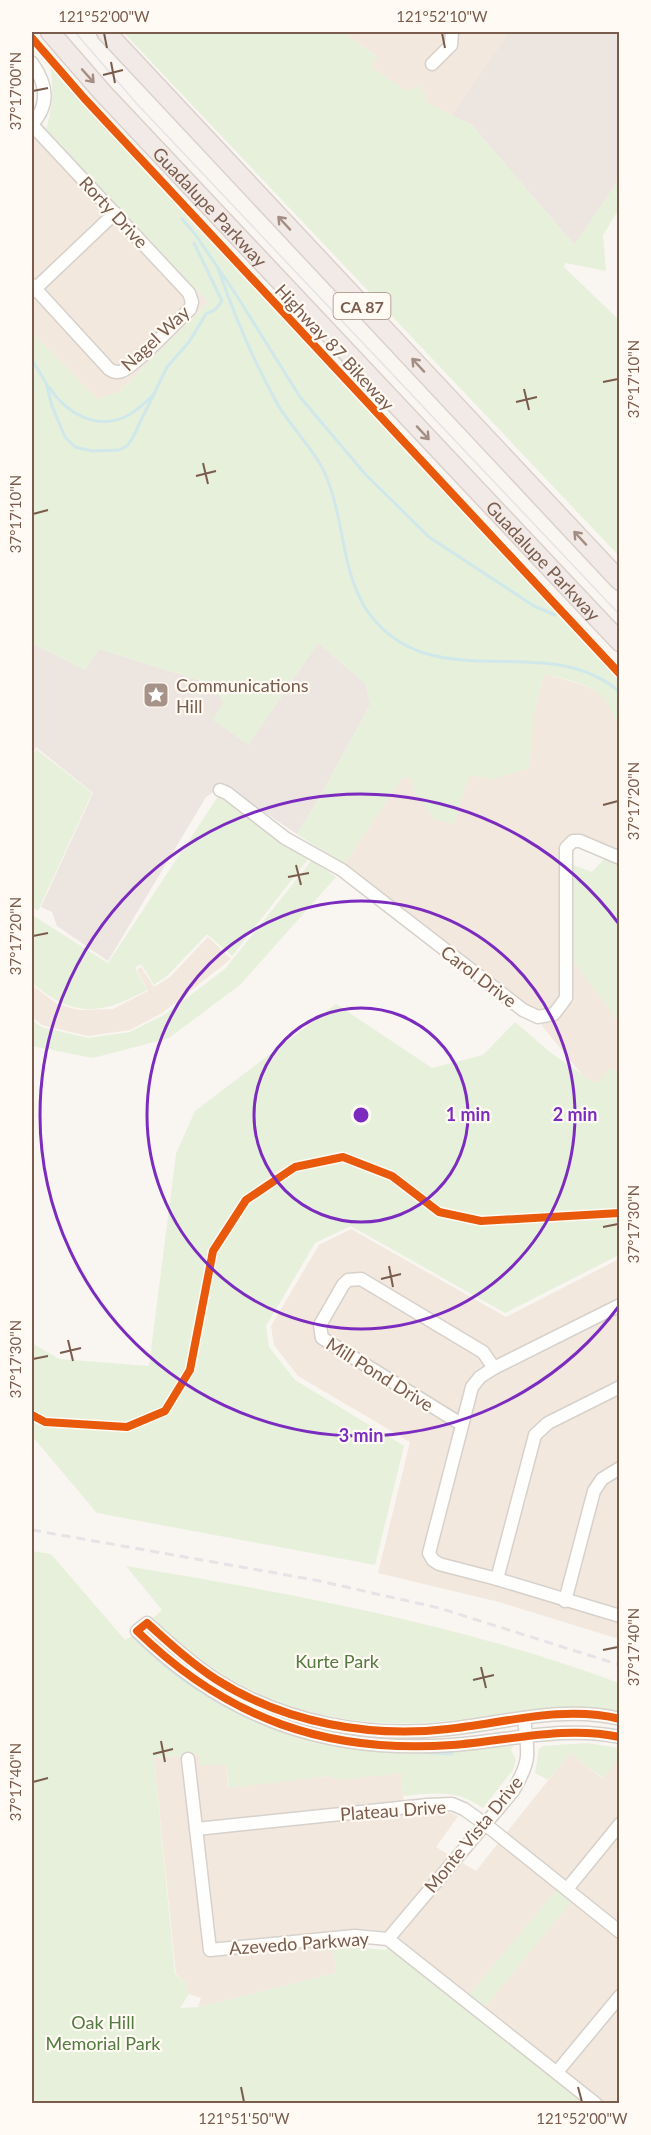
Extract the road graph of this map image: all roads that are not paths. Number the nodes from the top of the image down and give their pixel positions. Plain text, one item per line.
1 (50, 32) edge
2 (106, 32) edge
3 (452, 32) edge
4 (32, 63) edge
5 (432, 64) dead end
6 (32, 125) edge
7 (115, 213) junction
8 (33, 287) edge
9 (192, 302) joint
10 (620, 581) edge
11 (620, 642) edge
12 (220, 790) dead end
13 (620, 858) edge
14 (620, 1305) edge
15 (494, 1368) junction
16 (620, 1387) edge
17 (461, 1424) junction
18 (620, 1468) edge
19 (496, 1579) junction
20 (565, 1601) junction
21 (620, 1616) edge
22 (524, 1718) junction
23 (620, 1719) edge
24 (526, 1737) junction
25 (620, 1737) edge
26 (188, 1759) dead end
27 (485, 1824) junction
28 (620, 1824) edge
29 (196, 1829) junction
30 (567, 1889) junction
31 (620, 1932) edge
32 (388, 1939) junction
33 (620, 1996) edge
34 (557, 2072) junction
35 (596, 2103) edge

1 -> 11 highway, Guadalupe Parkway / CA 87
10 -> 2 highway, CA 87
3 - 5 street
4 - 6 street
6 - 7 street, Rorty Drive
7 - 8 street
7 - 9 street, Rorty Drive
8 - 9 street, Nagel Way
12 - 13 street, Carol Drive
14 - 15 street
15 - 17 street
15 - 17 street, Mill Pond Drive
16 - 19 street
17 - 19 street
18 - 20 street
19 - 20 street
20 - 21 street
22 - 23 street
22 - 24 street, Monte Vista Drive
22 - 24 street
24 - 25 street
24 - 27 street, Monte Vista Drive
26 - 29 street
27 - 29 street, Plateau Drive
27 - 30 street, Plateau Drive
27 - 32 street, Monte Vista Drive
28 - 30 street
29 - 32 street, Azevedo Parkway
30 - 31 street, Plateau Drive
32 - 34 street, Azevedo Parkway
33 - 34 street
34 - 35 street, Azevedo Parkway

